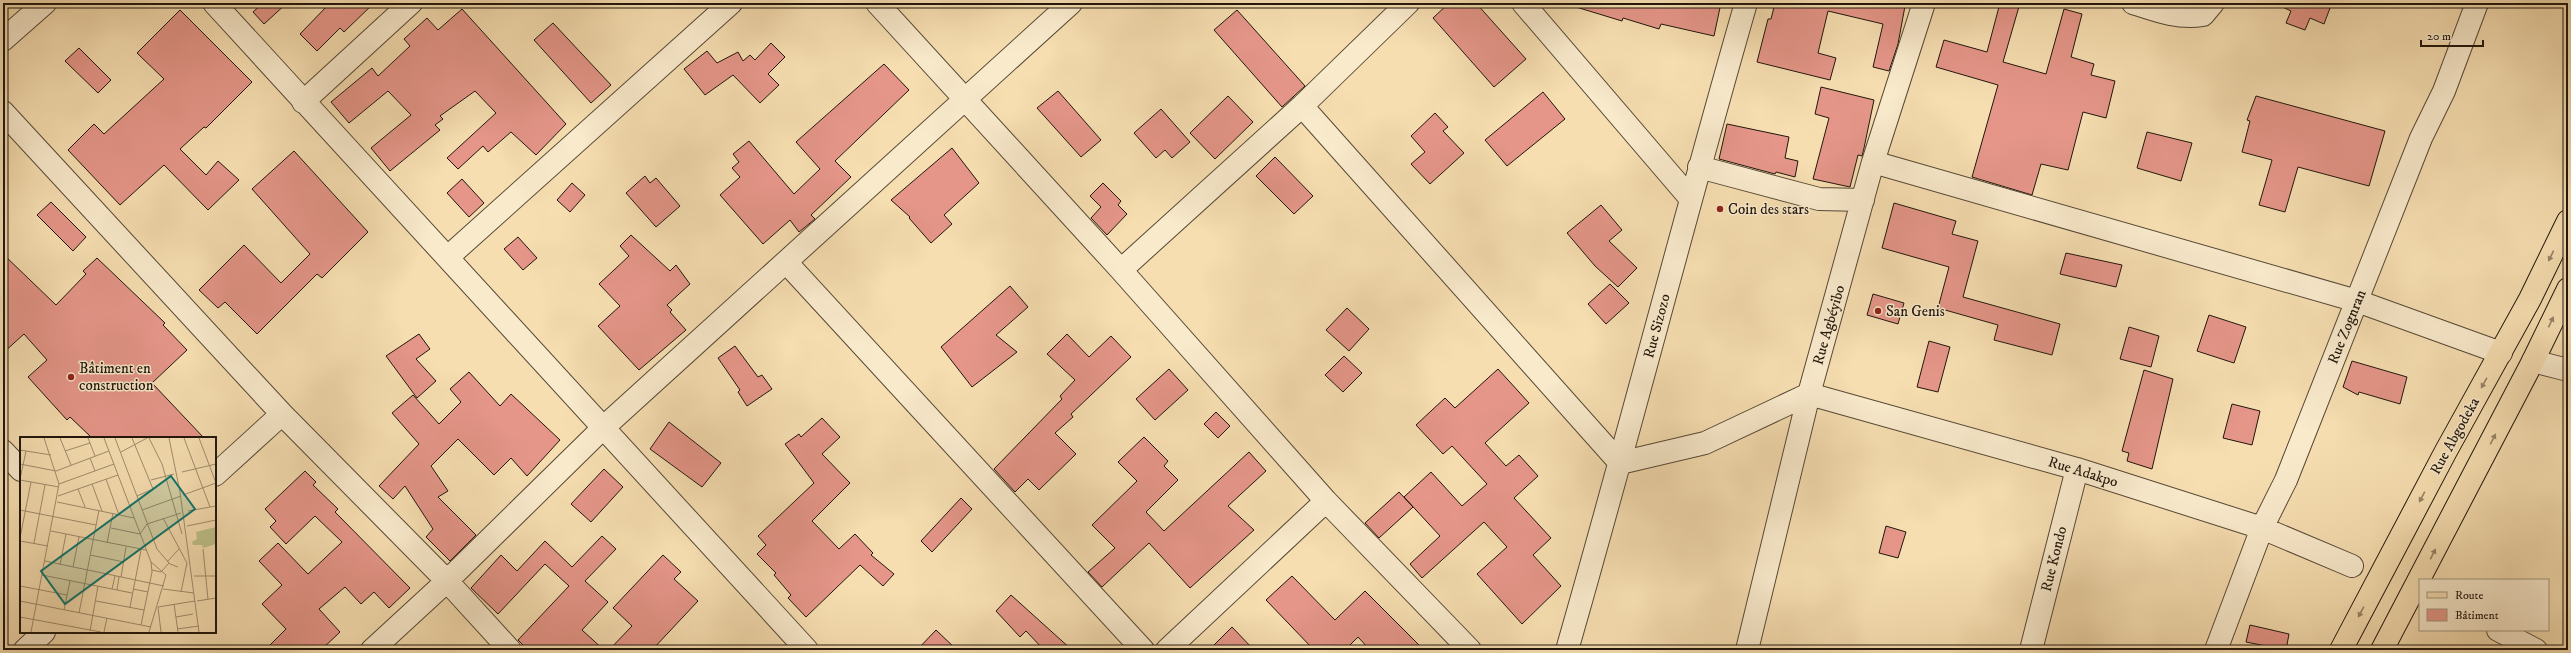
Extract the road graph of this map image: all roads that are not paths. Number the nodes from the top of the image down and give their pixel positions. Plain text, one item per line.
1 (45, 3) edge
2 (214, 3) edge
3 (411, 3) edge
4 (731, 3) edge
5 (877, 3) edge
6 (1071, 3) edge
7 (1408, 3) edge
8 (1746, 3) edge
9 (1924, 3) edge
10 (2133, 3) edge
11 (2476, 3) edge
12 (1527, 5) edge
13 (2208, 9) edge
14 (3, 40) edge
15 (964, 100) junction
16 (303, 102) junction
17 (1302, 106) junction
18 (3, 112) edge
19 (1873, 162) junction
20 (1699, 167) junction
21 (1690, 198) junction
22 (1863, 200) junction
23 (2568, 221) edge
24 (448, 257) junction
25 (786, 262) junction
26 (1121, 270) junction
27 (2568, 289) edge
28 (2357, 301) junction
29 (2500, 353) junction
30 (2533, 361) junction
31 (2568, 370) edge
32 (1809, 394) junction
33 (282, 414) junction
34 (604, 427) junction
35 (3, 451) edge
36 (1620, 464) junction
37 (20, 469) edge
38 (2077, 469) junction
39 (216, 474) edge
40 (1326, 500) junction
41 (2262, 528) junction
42 (2352, 566) dead end
43 (2419, 579) edge
44 (2419, 579) edge
45 (447, 581) junction
46 (2500, 631) edge
47 (43, 633) edge
48 (25, 650) edge
49 (372, 650) edge
50 (510, 650) edge
51 (807, 650) edge
52 (1143, 650) edge
53 (1167, 650) edge
54 (1470, 650) edge
55 (1567, 650) edge
56 (1747, 650) edge
57 (2032, 650) edge
58 (2216, 650) edge
59 (2341, 650) edge
60 (2382, 650) edge
61 (2536, 650) edge

1 - 14 street
2 - 16 street
3 - 16 street
4 - 24 street
5 - 15 street
6 - 15 street
7 - 17 street
8 - 20 street, Rue Sizozo
9 - 19 street, Rue Agbéyibo
10 - 13 street
11 - 28 street, Rue Zognran
12 - 21 street
15 - 25 street
15 - 26 street
16 - 24 street
17 - 26 street
17 - 36 street
18 - 33 street
19 - 22 street, Rue Agbéyibo
19 - 28 street
20 - 21 street, Rue Sizozo
20 - 22 street
21 - 36 street, Rue Sizozo
22 - 32 street, Rue Agbéyibo
23 -> 29 main road, Rue Abgodeka
24 - 34 street
25 - 34 street
25 - 52 street
26 - 40 street
30 -> 27 main road
28 - 29 street
28 - 41 street, Rue Zognran
29 - 30 main road
29 -> 59 main road, Rue Abgodeka
30 - 31 street
44 -> 30 main road
32 - 36 street
32 - 38 street, Rue Adakpo
32 - 56 street, Rue Agbéyibo
33 - 39 street
33 - 45 street
34 - 45 street
34 - 51 street
35 - 37 street
36 - 55 street, Rue Sizozo
38 - 41 street, Rue Adakpo
38 - 57 street, Rue Kondo
40 - 53 street
40 - 54 street
41 - 42 street, Rue Adakpo
41 - 58 street, Rue Zognran
60 -> 43 main road
45 - 49 street
45 - 50 street
46 - 61 street
47 - 48 street

